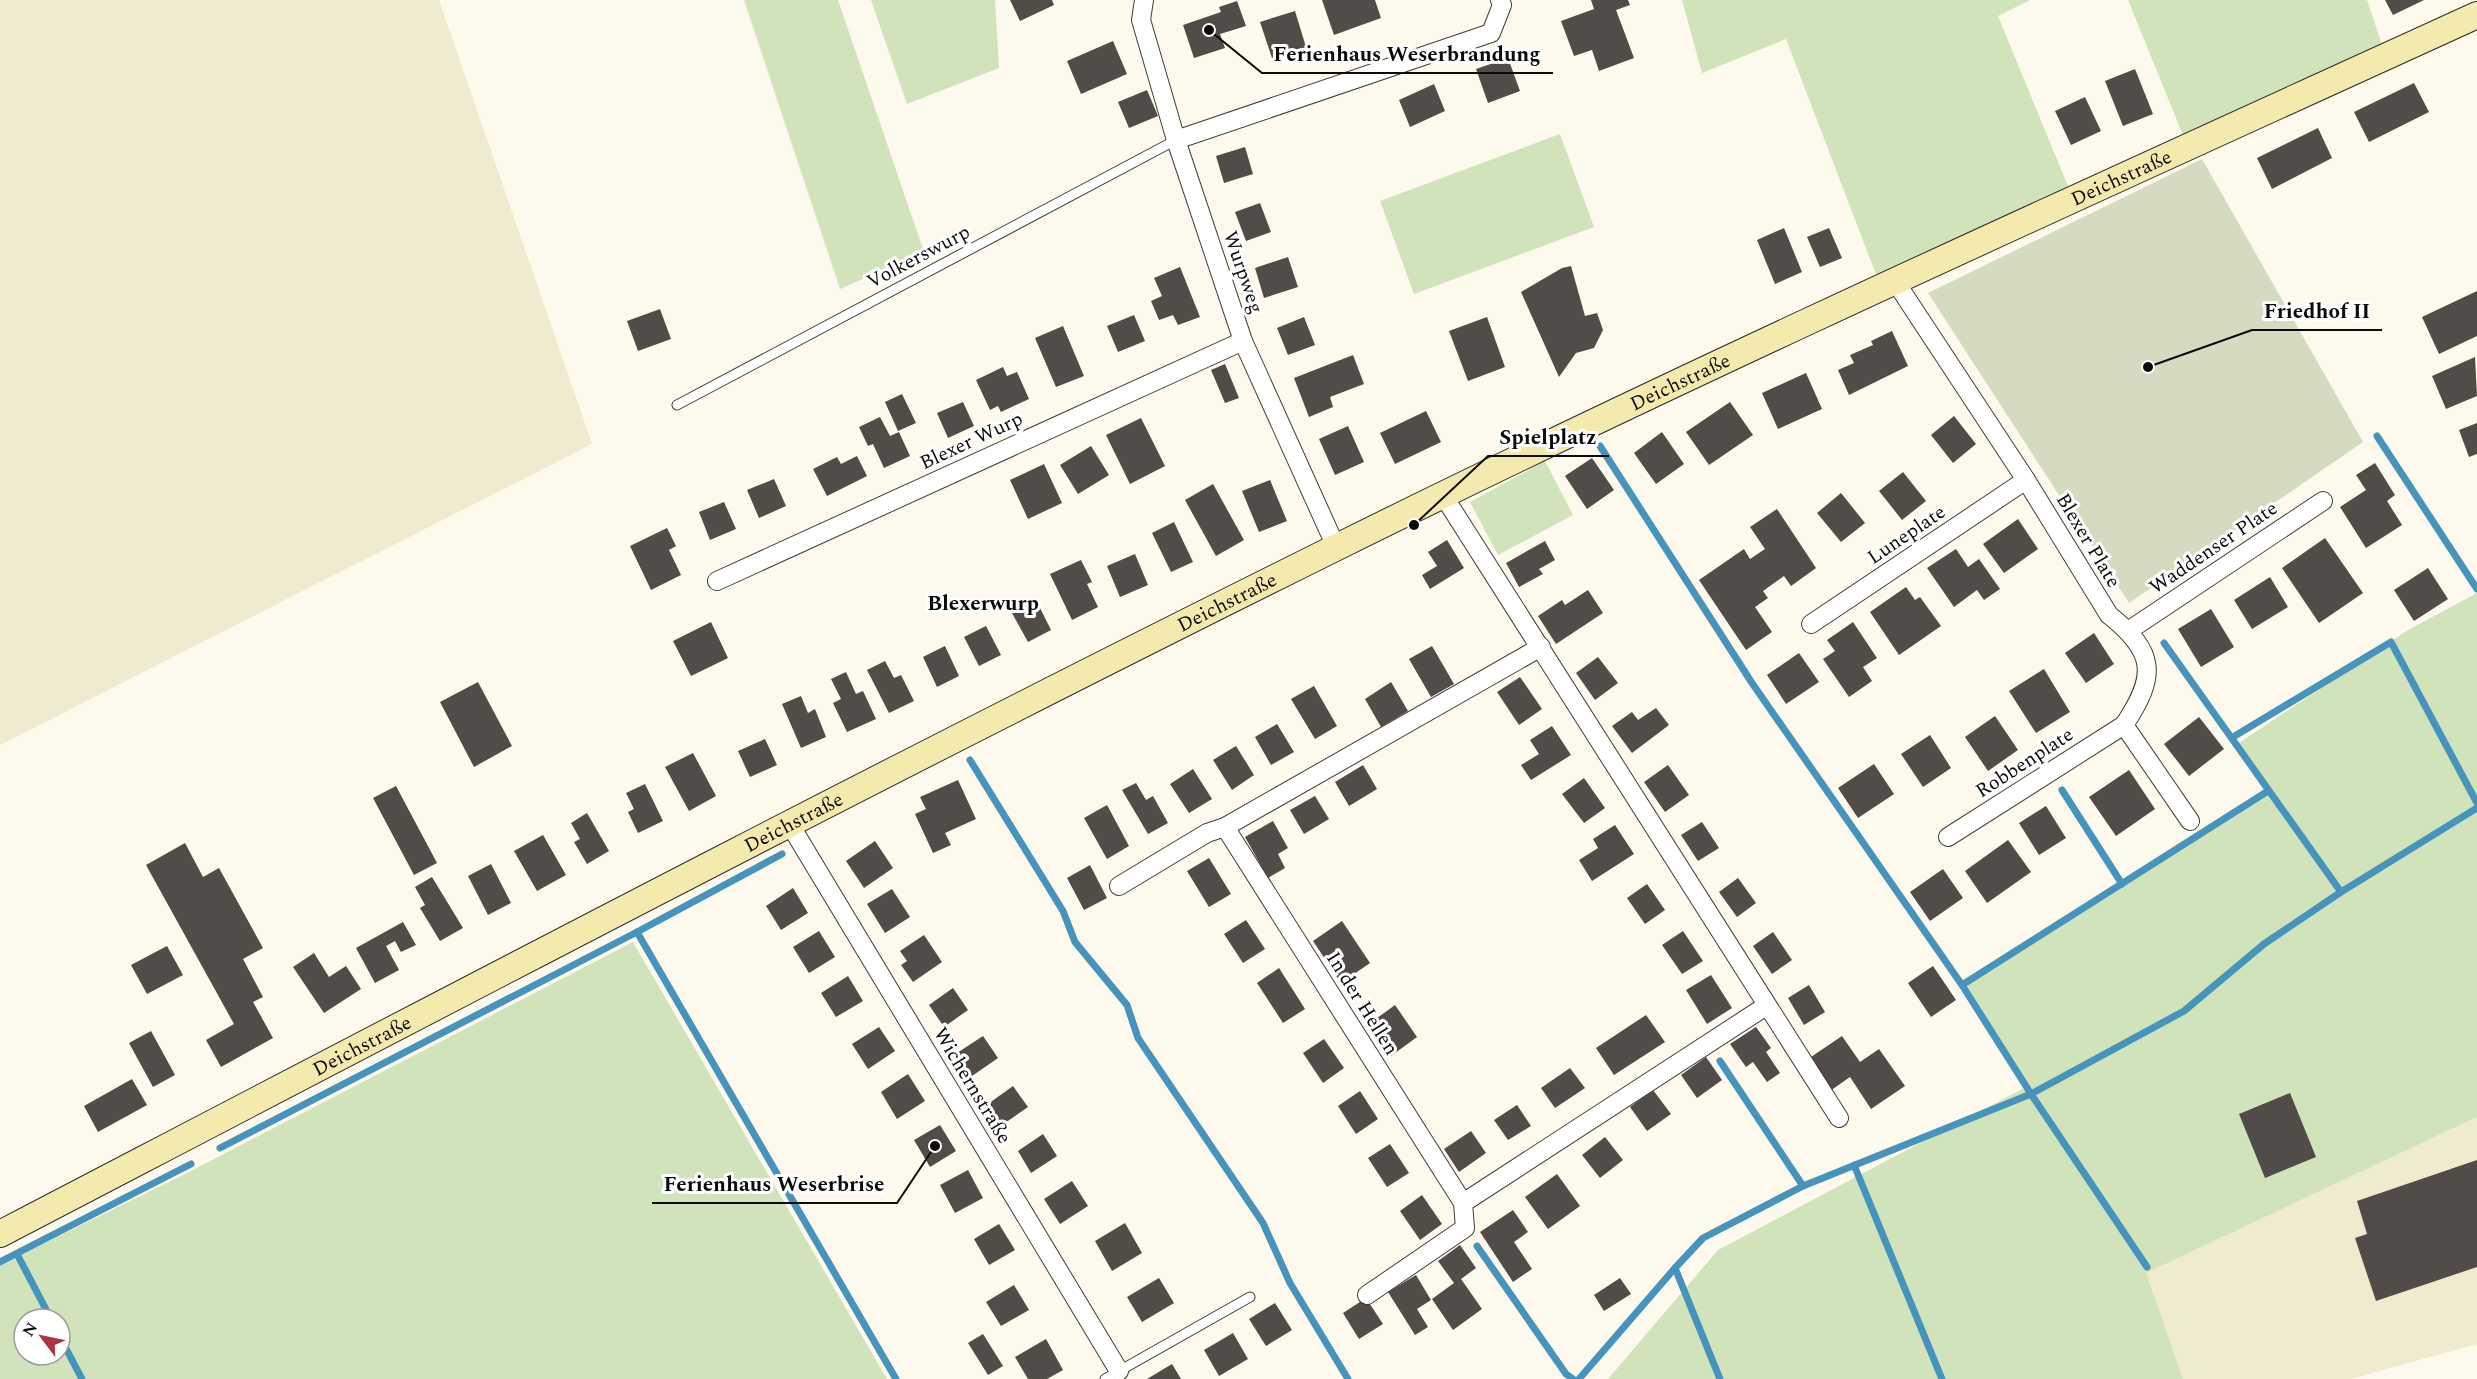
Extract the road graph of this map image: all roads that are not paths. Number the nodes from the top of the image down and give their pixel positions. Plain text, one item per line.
1 (1144, 0) edge
2 (1500, 0) edge
3 (2477, 15) edge
4 (1176, 140) junction
5 (1895, 281) junction
6 (1243, 341) junction
7 (677, 405) dead end
8 (2026, 480) junction
9 (1443, 495) junction
10 (2323, 501) dead end
11 (1336, 547) junction
12 (717, 581) dead end
13 (1811, 624) dead end
14 (2128, 630) junction
15 (1541, 647) junction
16 (2124, 725) junction
17 (2190, 821) dead end
18 (789, 823) junction
19 (1225, 827) junction
20 (1948, 837) dead end
21 (1119, 886) dead end
22 (1766, 1006) junction
23 (1839, 1118) dead end
24 (1463, 1203) junction
25 (0, 1234) edge
26 (1367, 1295) dead end
27 (1250, 1297) dead end
28 (1112, 1375) edge

1 - 4 street, Wurpweg
2 - 4 street
3 - 5 street, Deichstraße
4 - 6 street, Wurpweg
4 - 7 lane, Volkerswurp
5 - 8 street, Blexer Plate
5 - 9 street, Deichstraße
6 - 11 street, Wurpweg
6 - 12 street, Blexer Wurp
8 - 13 street, Luneplate
8 - 14 street, Blexer Plate
9 - 11 street, Deichstraße
9 - 15 street
10 - 14 street, Waddenser Plate
11 - 18 street, Deichstraße
14 - 16 street, Blexer Plate
15 - 19 street
15 - 22 street
16 - 17 street
16 - 20 street, Robbenplate
18 - 25 street, Deichstraße
18 - 28 street, Wichernstraße
19 - 21 street
19 - 24 street, In der Hellen
22 - 23 street
22 - 24 street
24 - 26 street
27 - 28 lane, Wichernstraße

